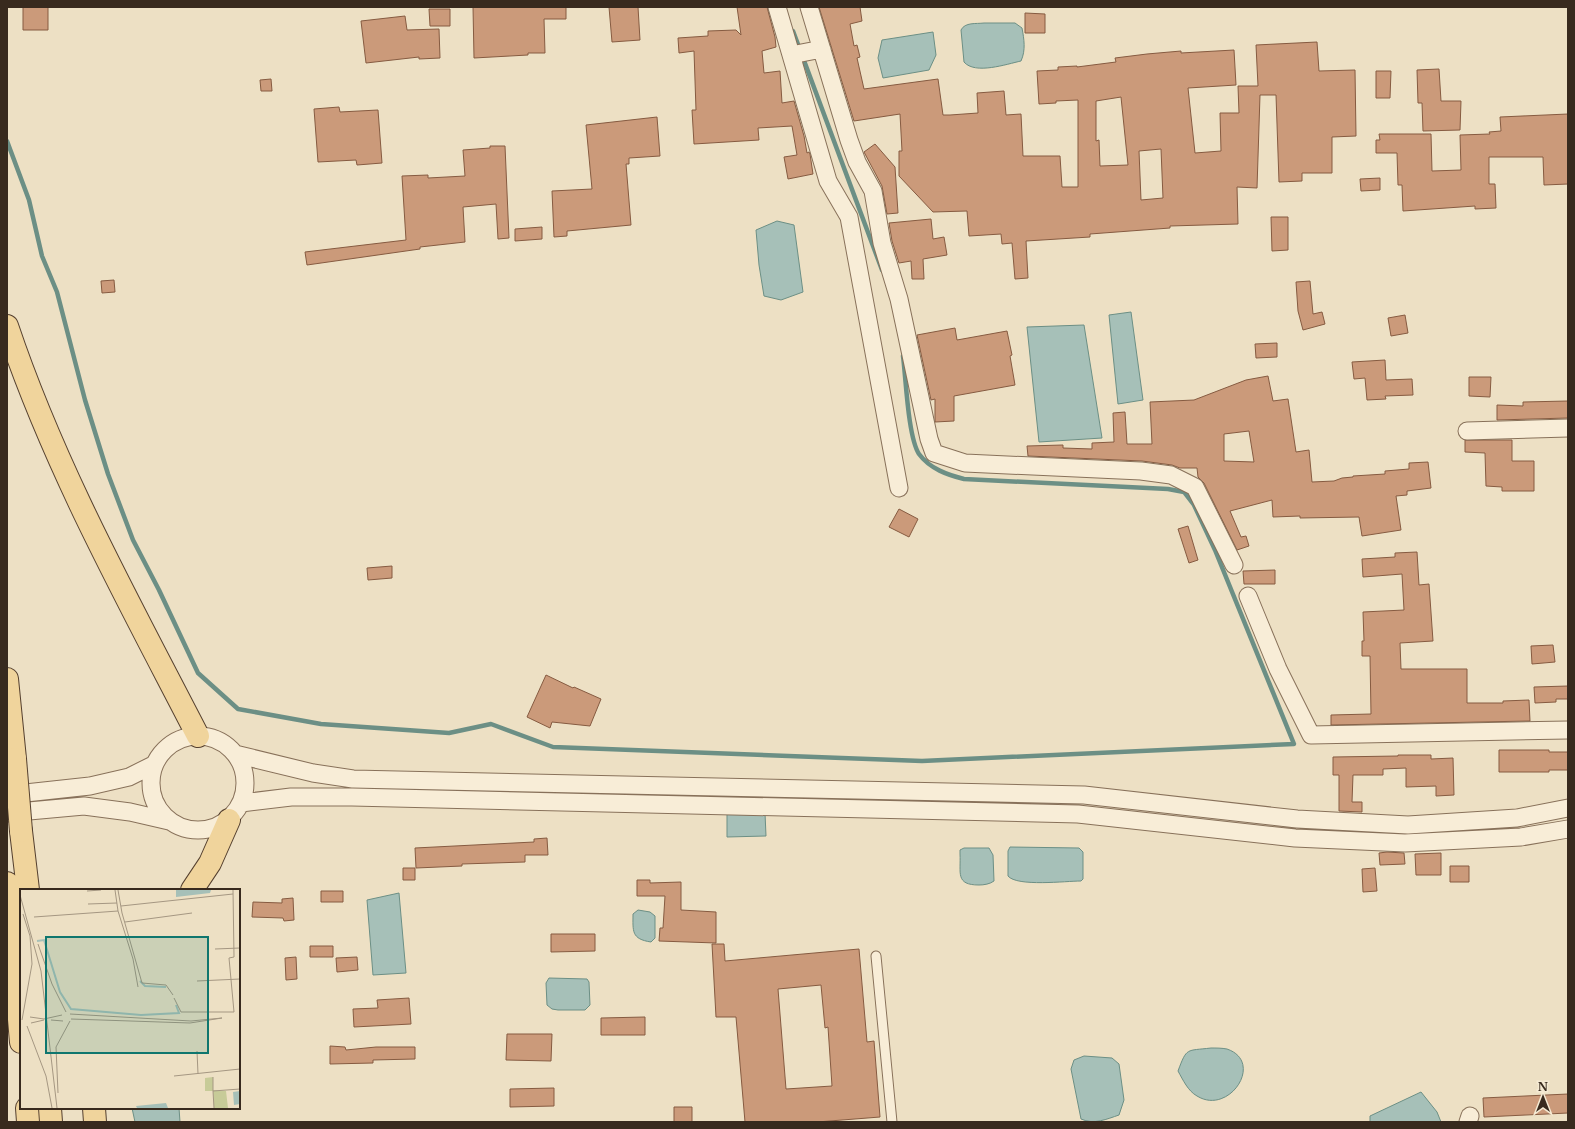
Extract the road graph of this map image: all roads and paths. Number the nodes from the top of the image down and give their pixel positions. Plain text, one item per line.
1 (777, 7) edge
2 (809, 7) edge
3 (822, 49) junction
4 (791, 55) junction
5 (7, 326) edge
6 (1568, 428) edge
7 (1467, 432) dead end
8 (899, 488) dead end
9 (1234, 565) dead end
10 (1248, 596) dead end
11 (7, 679) edge
12 (1568, 730) edge
13 (198, 736) junction
14 (235, 754) junction
15 (155, 764) junction
16 (7, 795) edge
17 (1568, 808) edge
18 (235, 812) junction
19 (7, 813) edge
20 (170, 821) junction
21 (1568, 829) edge
22 (7, 883) edge
23 (28, 889) edge
24 (193, 889) edge
25 (876, 956) dead end
26 (20, 1031) edge
27 (27, 1109) edge
28 (50, 1109) edge
29 (94, 1109) edge
30 (28, 1122) edge
31 (51, 1122) edge
32 (95, 1122) edge
33 (892, 1122) edge

1 - 4 street
2 - 3 street
3 - 4 street
3 - 9 street
4 - 8 street
5 - 13 main road
6 - 7 street
10 - 12 street
11 - 23 main road, bridge
13 - 14 street
13 - 15 street
14 - 17 street
14 - 18 street
15 - 16 street
15 - 20 street
18 - 20 street
18 - 21 street
18 - 24 main road
19 - 20 street
22 - 26 main road
25 - 33 lane
27 - 30 main road
28 - 31 main road
29 - 32 main road

